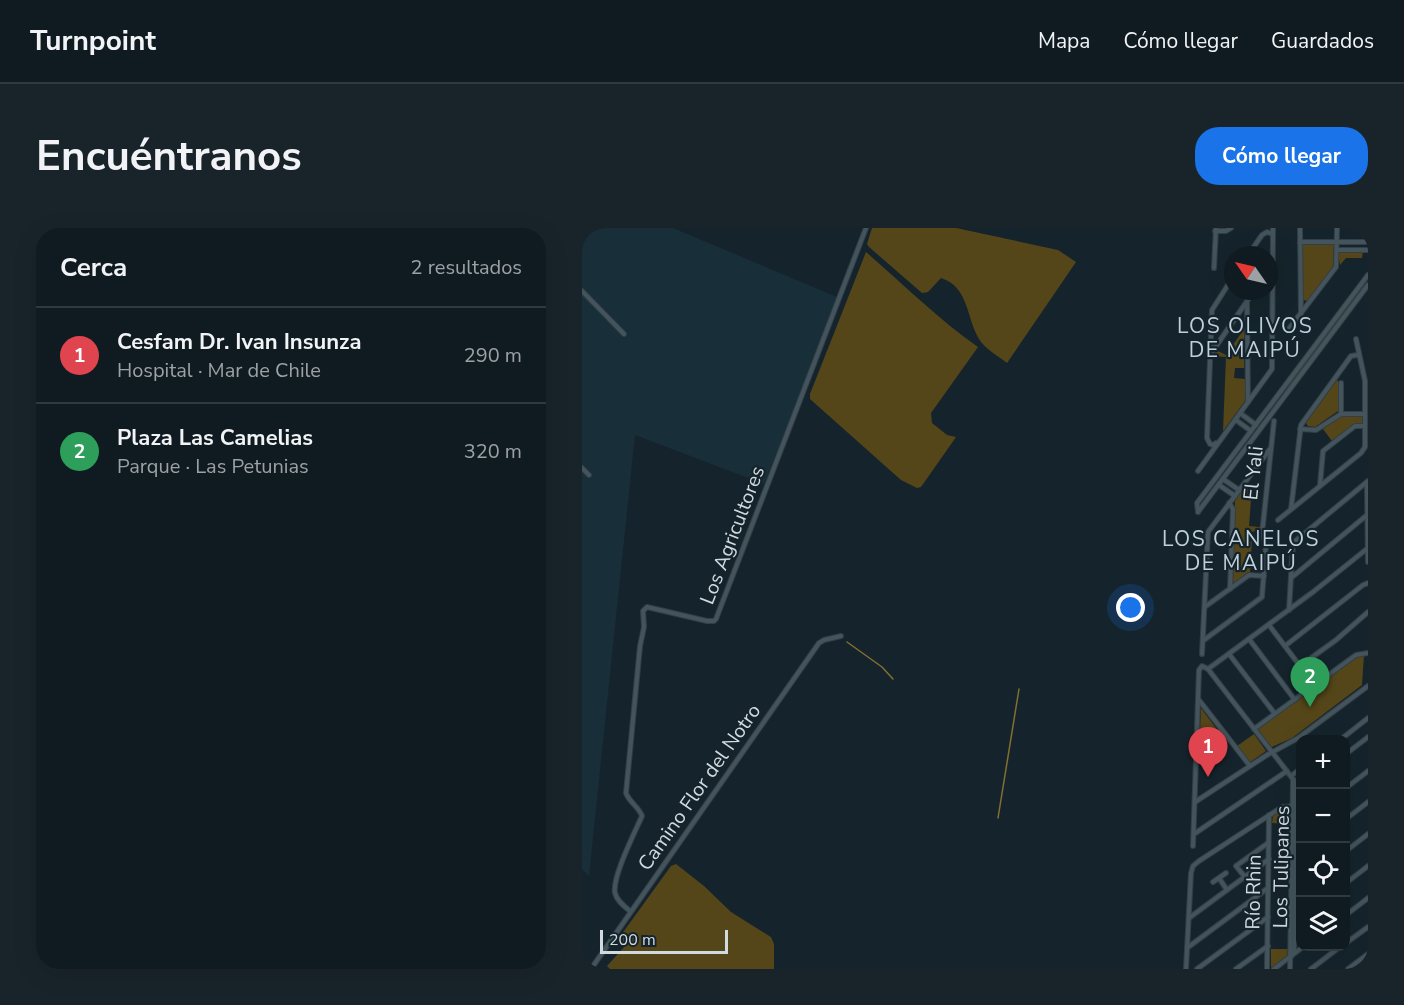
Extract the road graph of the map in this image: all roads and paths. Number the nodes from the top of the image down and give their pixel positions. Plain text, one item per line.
1 (866, 228) edge
2 (1231, 228) edge
3 (1273, 228) edge
4 (1300, 228) edge
5 (1337, 228) edge
6 (1215, 230) edge
7 (1272, 234) junction
8 (1300, 242) junction
9 (1337, 242) junction
10 (1368, 242) edge
11 (1254, 246) edge
12 (1272, 246) edge
13 (1337, 250) junction
14 (1368, 250) edge
15 (1214, 268) dead end
16 (1368, 275) edge
17 (1368, 285) edge
18 (1224, 290) edge
19 (582, 291) edge
20 (1271, 300) edge
21 (1247, 302) joint
22 (1301, 314) junction
23 (1288, 330) dead end
24 (624, 334) dead end
25 (1356, 339) dead end
26 (1211, 354) junction
27 (1358, 355) junction
28 (1341, 382) dead end
29 (1282, 390) junction
30 (1287, 393) junction
31 (1248, 402) junction
32 (1240, 413) junction
33 (1341, 414) junction
34 (1366, 415) edge
35 (1236, 420) junction
36 (1274, 421) dead end
37 (1256, 425) junction
38 (1365, 426) junction
39 (1300, 429) junction
40 (1251, 431) junction
41 (1217, 443) junction
42 (1271, 448) junction
43 (1236, 451) junction
44 (1241, 455) junction
45 (582, 468) edge
46 (1198, 471) dead end
47 (589, 475) dead end
48 (1223, 479) junction
49 (1368, 482) edge
50 (1219, 485) junction
51 (1320, 486) junction
52 (1239, 490) junction
53 (1235, 496) junction
54 (1229, 503) junction
55 (1291, 509) junction
56 (1367, 515) edge
57 (1278, 520) dead end
58 (1368, 548) edge
59 (1368, 562) edge
60 (1263, 576) junction
61 (1290, 578) junction
62 (1368, 583) edge
63 (1230, 589) junction
64 (1205, 607) junction
65 (1288, 610) junction
66 (1368, 612) edge
67 (1269, 625) junction
68 (841, 636) dead end
69 (1249, 639) junction
70 (1204, 640) junction
71 (1285, 646) junction
72 (1368, 653) edge
73 (1202, 654) dead end
74 (1229, 654) junction
75 (1300, 666) junction
76 (1208, 669) junction
77 (1314, 686) junction
78 (1368, 686) edge
79 (1198, 699) junction
80 (1295, 700) junction
81 (1275, 714) junction
82 (1368, 718) edge
83 (1254, 729) junction
84 (1346, 735) edge
85 (1368, 737) edge
86 (1350, 751) edge
87 (1271, 753) junction
88 (1250, 766) junction
89 (1287, 771) junction
90 (1368, 771) edge
91 (1296, 773) edge
92 (1292, 777) junction
93 (1296, 783) edge
94 (1350, 785) edge
95 (1195, 802) junction
96 (1368, 802) edge
97 (1292, 806) junction
98 (1269, 815) junction
99 (1350, 816) edge
100 (1296, 822) edge
101 (1193, 834) junction
102 (1368, 834) edge
103 (1269, 843) junction
104 (1193, 846) dead end
105 (1350, 848) edge
106 (1269, 859) junction
107 (1368, 866) edge
108 (1226, 873) dead end
109 (1245, 877) junction
110 (1219, 879) junction
111 (1350, 880) edge
112 (1214, 882) dead end
113 (1269, 888) junction
114 (1227, 890) junction
115 (1296, 897) edge
116 (1368, 898) edge
117 (630, 911) junction
118 (1350, 912) edge
119 (1268, 917) junction
120 (1189, 919) junction
121 (1296, 920) edge
122 (1293, 922) junction
123 (1368, 927) edge
124 (1350, 941) edge
125 (1268, 946) junction
126 (1187, 948) junction
127 (1298, 951) edge
128 (1334, 951) edge
129 (1368, 954) edge
130 (1291, 957) junction
131 (591, 969) edge
132 (1185, 969) edge
133 (1197, 969) edge
134 (1236, 969) edge
135 (1268, 969) edge
136 (1274, 969) edge
137 (1290, 969) edge
138 (1311, 969) edge
139 (1347, 969) edge

1 - 117 street, Los Agricultores
2 - 6 street
3 - 7 street
4 - 8 street
5 - 9 street
6 - 15 street
7 - 11 street
7 - 12 street
8 - 9 street
8 - 22 street
9 - 10 street
9 - 13 street
13 - 14 street
13 - 22 street
16 - 29 street
17 - 30 street
18 - 26 street
19 - 24 street
20 - 31 street
21 - 26 street
21 - 31 street
22 - 23 street
25 - 27 street
26 - 41 street
27 - 34 street
27 - 39 street
28 - 33 street
29 - 30 street
29 - 37 street
30 - 44 street
31 - 32 street
32 - 35 street
32 - 37 street
33 - 34 street
33 - 39 street
34 - 38 street
35 - 40 street
35 - 41 street
36 - 42 street, El Yali
37 - 40 street
38 - 51 street
38 - 51 street
39 - 55 street
40 - 43 street
41 - 46 street
42 - 52 street
42 - 60 street, El Yali
43 - 44 street
43 - 50 street
44 - 48 street
45 - 47 street
48 - 50 street
48 - 52 street
49 - 56 street
49 - 61 street
50 - 53 street
51 - 55 street
52 - 53 street
53 - 54 street
54 - 63 street
54 - 64 street
55 - 57 street
56 - 58 street
56 - 61 street
58 - 59 street
58 - 65 street
60 - 63 street
60 - 70 street, El Yali
61 - 65 street
62 - 71 street
63 - 64 street
64 - 70 street
65 - 67 street
66 - 75 street
67 - 69 street
67 - 71 street
68 - 117 street, Camino Flor del Notro
69 - 74 street
69 - 80 street
70 - 73 street
71 - 75 street
72 - 77 street
74 - 76 street
74 - 81 street
75 - 77 street
76 - 79 street, Los Tulipanes
76 - 83 street, Los Tulipanes
77 - 80 street
78 - 87 street
79 - 88 street
79 - 95 street
80 - 81 street
81 - 83 street
82 - 84 street
83 - 87 street, Los Tulipanes
85 - 86 street
87 - 88 street
87 - 89 street, Los Tulipanes
88 - 95 street
89 - 92 street, Los Tulipanes
89 - 101 street
90 - 94 street
91 - 92 street
92 - 93 street, Los Tulipanes
92 - 97 street, Los Tulipanes
95 - 101 street
96 - 99 street
97 - 98 street
97 - 100 street, Los Tulipanes
98 - 103 street, Río Rhin
98 - 120 street
100 - 122 street, Los Tulipanes
101 - 104 street
102 - 105 street
103 - 106 street, Río Rhin
103 - 109 street
106 - 109 street
106 - 113 street, Río Rhin
107 - 111 street
108 - 110 street
109 - 114 street
110 - 112 street
110 - 114 street
113 - 119 street, Río Rhin
113 - 126 street
114 - 120 street
115 - 122 street, Los Tulipanes
116 - 118 street
117 - 131 street, Camino Flor del Notro
119 - 125 street, Río Rhin
119 - 133 street
120 - 126 street
121 - 122 street
122 - 130 street, Los Tulipanes
123 - 124 street
125 - 134 street
125 - 135 street, Río Rhin
126 - 132 street
127 - 130 street
128 - 138 street
129 - 139 street
130 - 136 street
130 - 137 street, Los Tulipanes

